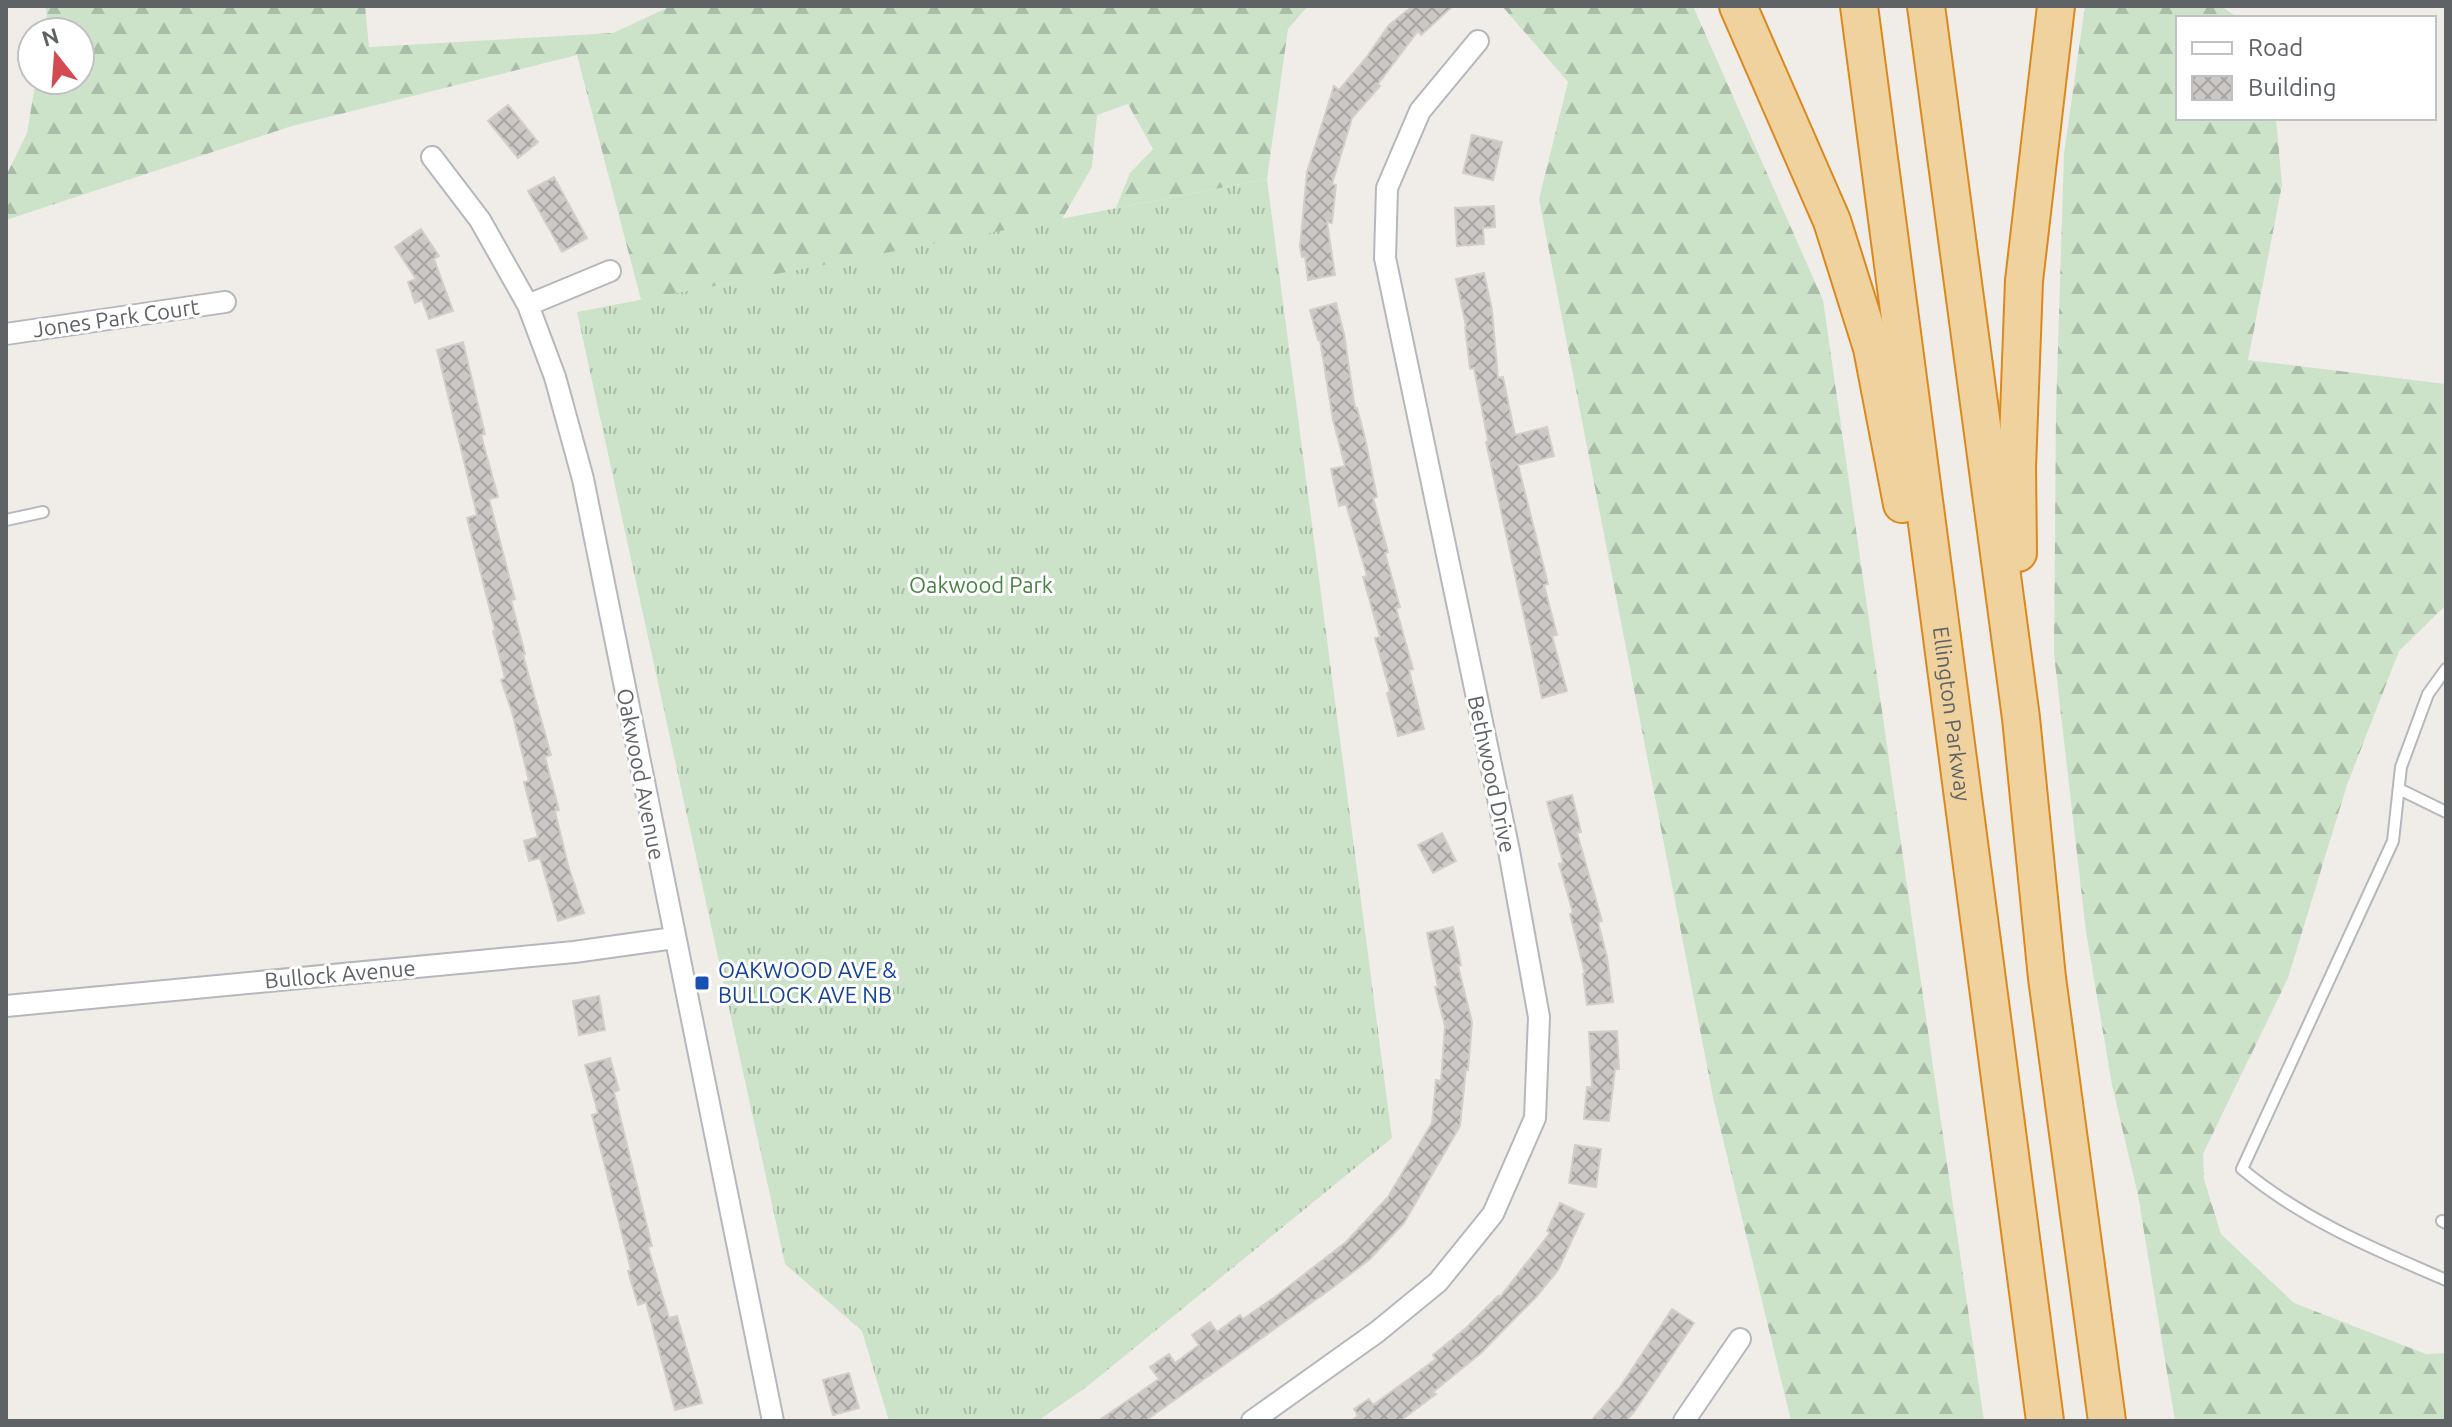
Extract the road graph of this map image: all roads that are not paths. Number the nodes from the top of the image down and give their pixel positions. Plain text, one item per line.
1 (1738, 6) edge
2 (1859, 6) edge
3 (1926, 6) edge
4 (2056, 6) edge
5 (1478, 41) dead end
6 (432, 157) dead end
7 (610, 271) dead end
8 (225, 302) dead end
9 (528, 305) junction
10 (6, 334) edge
11 (43, 512) dead end
12 (6, 520) edge
13 (2446, 669) edge
14 (2021, 718) junction
15 (2399, 789) junction
16 (2446, 812) edge
17 (674, 938) junction
18 (1988, 981) junction
19 (6, 1006) edge
20 (2446, 1280) edge
21 (1740, 1339) dead end
22 (773, 1421) edge
23 (1252, 1421) edge
24 (1684, 1421) edge
25 (2045, 1421) edge
26 (2107, 1421) edge

1 - 18 highway
2 - 18 highway, Ellington Parkway
3 - 14 highway
4 - 14 highway
5 - 23 street, Bethwood Drive
6 - 9 street, Oakwood Avenue
7 - 9 street
8 - 10 street, Jones Park Court
9 - 17 street, Oakwood Avenue
11 - 12 lane
13 - 15 lane
14 - 26 highway
15 - 16 lane
15 - 20 lane
17 - 19 street, Bullock Avenue
17 - 22 street, Oakwood Avenue
18 - 25 highway, Ellington Parkway
21 - 24 street

